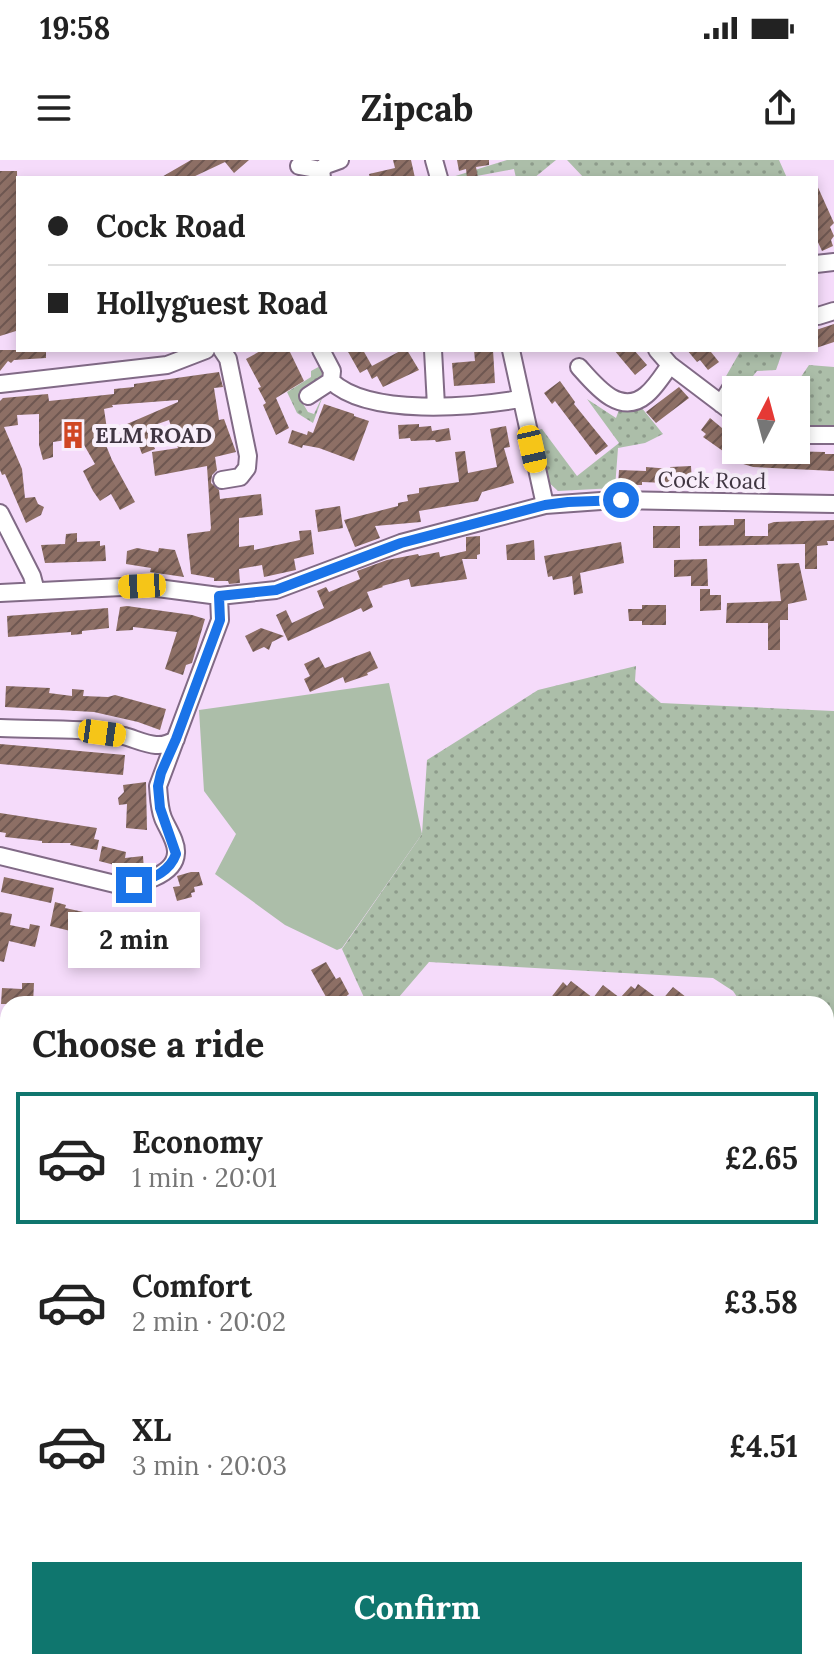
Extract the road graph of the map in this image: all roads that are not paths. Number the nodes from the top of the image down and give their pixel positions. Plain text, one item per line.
1 (340, 160) edge
2 (299, 166) dead end
3 (321, 174) edge
4 (201, 352) edge
5 (223, 352) edge
6 (322, 352) edge
7 (433, 352) edge
8 (511, 352) edge
9 (659, 352) edge
10 (670, 365) junction
11 (579, 367) dead end
12 (331, 381) junction
13 (0, 384) edge
14 (308, 396) dead end
15 (520, 399) junction
16 (721, 404) edge
17 (436, 406) junction
18 (810, 435) edge
19 (834, 435) edge
20 (222, 480) dead end
21 (834, 504) edge
22 (545, 505) junction
23 (0, 513) edge
24 (36, 591) junction
25 (0, 593) edge
26 (219, 596) junction
27 (0, 728) edge
28 (176, 739) junction
29 (0, 856) edge

1 - 3 street
2 - 3 street
4 - 13 street
5 - 20 street
6 - 12 street
7 - 17 street
8 - 15 street
9 - 10 street
10 - 11 street
10 - 16 street
12 - 14 street
12 - 17 street
15 - 17 street
15 - 22 street
18 - 19 street
21 - 22 street, Cock Road
22 - 26 street, Cock Road
23 - 24 street
24 - 25 street, Cock Road
24 - 26 street, Cock Road
26 - 28 street
27 - 28 street
28 - 29 street

